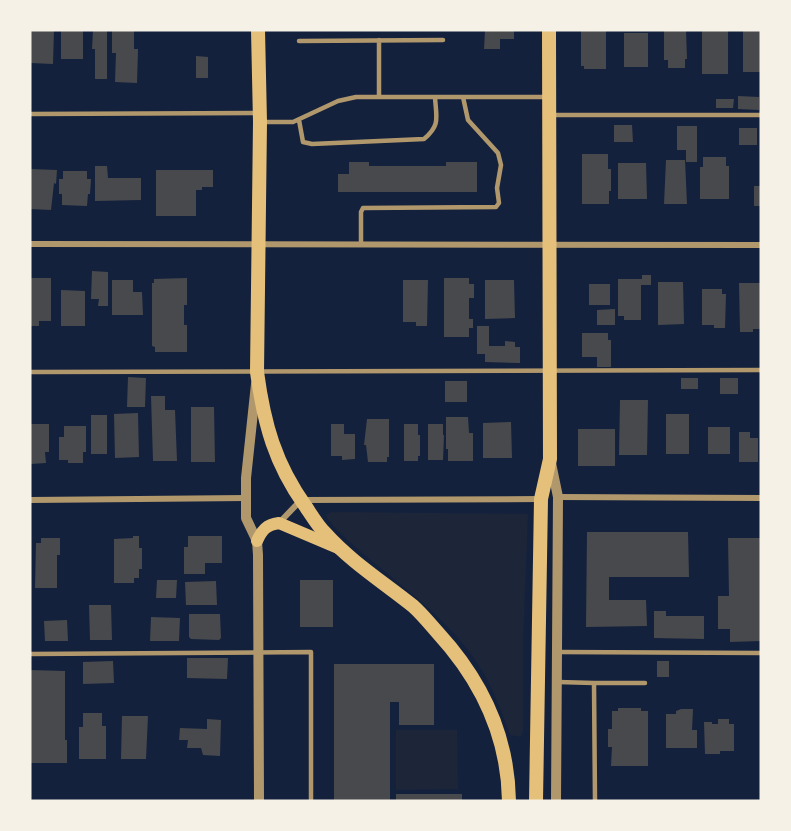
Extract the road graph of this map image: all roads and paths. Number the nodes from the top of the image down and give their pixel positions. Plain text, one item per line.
1 (258, 30) edge
2 (549, 30) edge
3 (379, 40) junction
4 (443, 40) dead end
5 (299, 41) dead end
6 (379, 97) junction
7 (435, 97) junction
8 (463, 97) junction
9 (549, 97) junction
10 (30, 114) edge
11 (761, 115) edge
12 (549, 116) junction
13 (260, 118) junction
14 (299, 120) junction
15 (259, 243) junction
16 (30, 244) edge
17 (361, 244) junction
18 (550, 245) junction
19 (761, 245) edge
20 (761, 370) edge
21 (549, 371) junction
22 (30, 372) edge
23 (257, 372) junction
24 (550, 459) junction
25 (558, 497) junction
26 (246, 498) junction
27 (761, 498) edge
28 (541, 499) junction
29 (30, 500) edge
30 (301, 500) junction
31 (279, 523) junction
32 (257, 541) junction
33 (342, 550) junction
34 (258, 652) junction
35 (558, 652) junction
36 (761, 653) edge
37 (30, 654) edge
38 (558, 682) junction
39 (594, 683) junction
40 (645, 683) dead end
41 (259, 801) edge
42 (311, 801) edge
43 (509, 801) edge
44 (536, 801) edge
45 (556, 801) edge
46 (595, 801) edge

1 - 13 main road
2 - 9 main road
3 - 4 lane
3 - 5 lane
3 - 6 lane
6 - 7 lane
6 - 14 lane
7 - 8 lane
7 - 14 lane
8 - 9 lane
8 - 17 lane
9 - 12 main road
10 - 13 lane
11 - 12 lane
12 - 18 main road
13 - 14 lane
13 - 15 main road
15 - 16 street
15 - 17 street
15 - 23 main road
17 - 18 street
18 - 19 street
18 - 21 main road
20 - 21 lane
21 - 23 lane
21 - 24 main road
22 - 23 lane
23 - 26 street
23 - 30 main road
24 - 25 street
24 - 28 main road
25 - 27 street
25 - 35 street
26 - 29 street
26 - 32 street
28 - 30 street
28 - 44 main road
30 - 31 street
30 - 33 main road
31 - 32 main road
31 - 33 main road
32 - 34 street
33 - 43 main road
34 - 37 lane
34 - 41 street
34 - 42 lane
35 - 36 lane
35 - 38 street
38 - 39 lane
38 - 45 street
39 - 40 lane
39 - 46 lane

